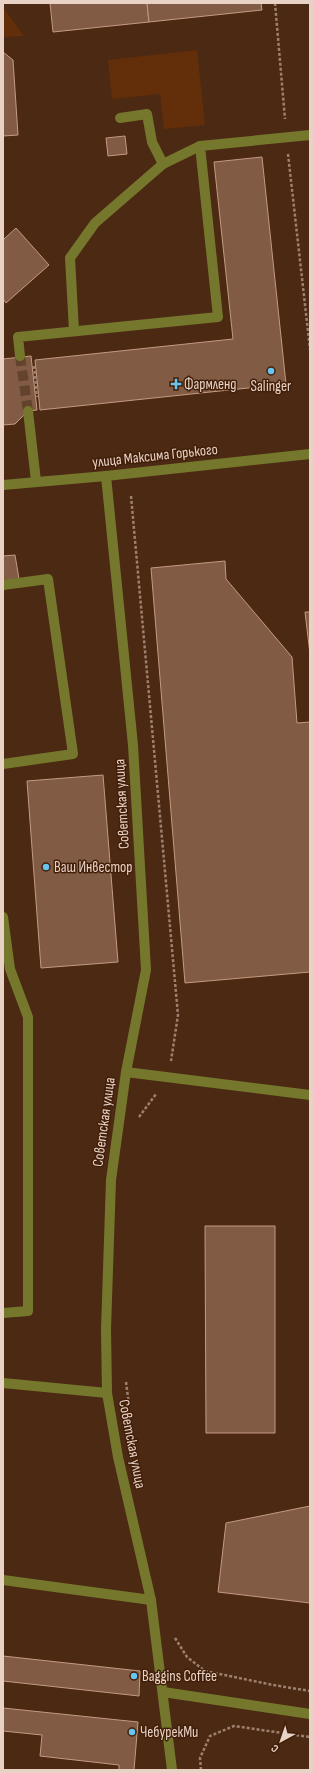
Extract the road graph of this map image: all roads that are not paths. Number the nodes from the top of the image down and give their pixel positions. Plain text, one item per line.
1 (120, 118) dead end
2 (310, 135) edge
3 (200, 146) junction
4 (163, 164) junction
5 (74, 331) junction
6 (20, 356) tunnel mouth
7 (28, 411) tunnel mouth
8 (310, 454) edge
9 (106, 476) junction
10 (36, 481) junction
11 (3, 485) edge
12 (3, 585) edge
13 (3, 764) edge
14 (3, 917) edge
15 (126, 1072) junction
16 (310, 1095) edge
17 (3, 1313) edge
18 (3, 1383) edge
19 (107, 1393) junction
20 (3, 1580) edge
21 (150, 1600) junction
22 (163, 1692) junction
23 (310, 1714) edge
24 (172, 1770) edge

1 - 4 street
2 - 3 street
3 - 4 street
3 - 5 street
4 - 5 street
5 - 6 street
7 - 10 street
8 - 9 street, улица Максима Горького
9 - 10 street, улица Максима Горького
9 - 15 street, Советская улица
10 - 11 street, улица Максима Горького
12 - 13 street
14 - 17 street
15 - 16 street
15 - 19 street, Советская улица
18 - 19 street
19 - 21 street, Советская улица
20 - 21 street
21 - 22 street, Советская улица
22 - 23 street
22 - 24 street, Советская улица

